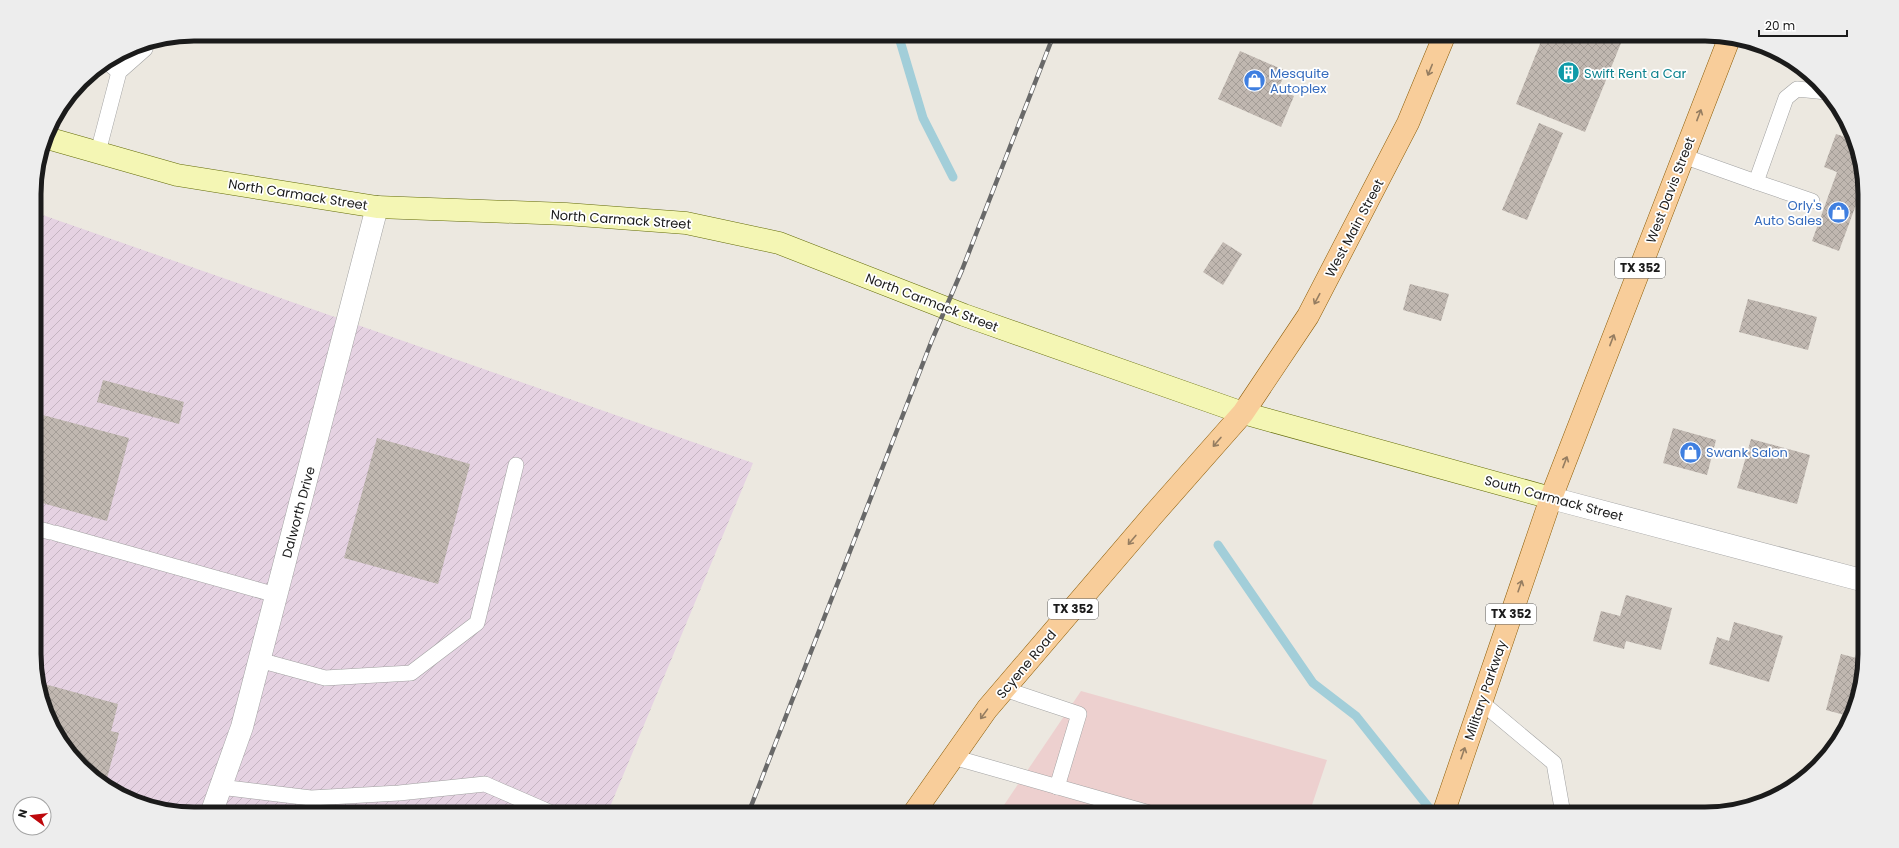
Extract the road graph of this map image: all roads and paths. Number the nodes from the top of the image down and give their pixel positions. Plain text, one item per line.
1 (1442, 41) edge
2 (1728, 43) edge
3 (145, 49) edge
4 (111, 66) edge
5 (119, 72) junction
6 (1818, 91) edge
7 (52, 139) edge
8 (98, 152) junction
9 (1683, 156) junction
10 (1756, 182) junction
11 (1812, 201) dead end
12 (377, 207) junction
13 (1243, 413) junction
14 (516, 465) dead end
15 (1551, 498) junction
16 (41, 530) edge
17 (1858, 580) edge
18 (276, 595) junction
19 (260, 660) junction
20 (1004, 689) junction
21 (1481, 702) junction
22 (953, 757) junction
23 (220, 787) junction
24 (1057, 787) junction
25 (213, 807) edge
26 (538, 807) edge
27 (918, 807) edge
28 (1128, 807) edge
29 (1445, 807) edge
30 (1562, 807) edge

1 -> 13 main road, West Main Street / TX 352
9 -> 2 main road, West Davis Street / TX 352
3 - 5 lane
4 - 5 lane
5 - 8 lane
6 - 10 lane
7 - 8 street, North Carmack Street
8 - 12 street, North Carmack Street
9 - 10 lane
15 -> 9 main road, West Davis Street / TX 352
10 - 11 lane
12 - 13 street, North Carmack Street
12 - 18 street, Dalworth Drive
13 - 15 street, South Carmack Street
13 -> 20 main road, Scyene Road / TX 352
14 - 19 lane
15 - 17 street, South Carmack Street
21 -> 15 main road, Military Parkway / TX 352
16 - 18 lane
18 - 19 street, Dalworth Drive
19 - 23 street, Dalworth Drive
20 -> 22 main road, Scyene Road / TX 352
20 - 24 lane
29 -> 21 main road, Military Parkway / TX 352
21 - 30 lane
22 - 24 lane
22 - 27 main road, Scyene Road / TX 352
23 - 25 street, Dalworth Drive
23 - 26 lane
24 - 28 lane

